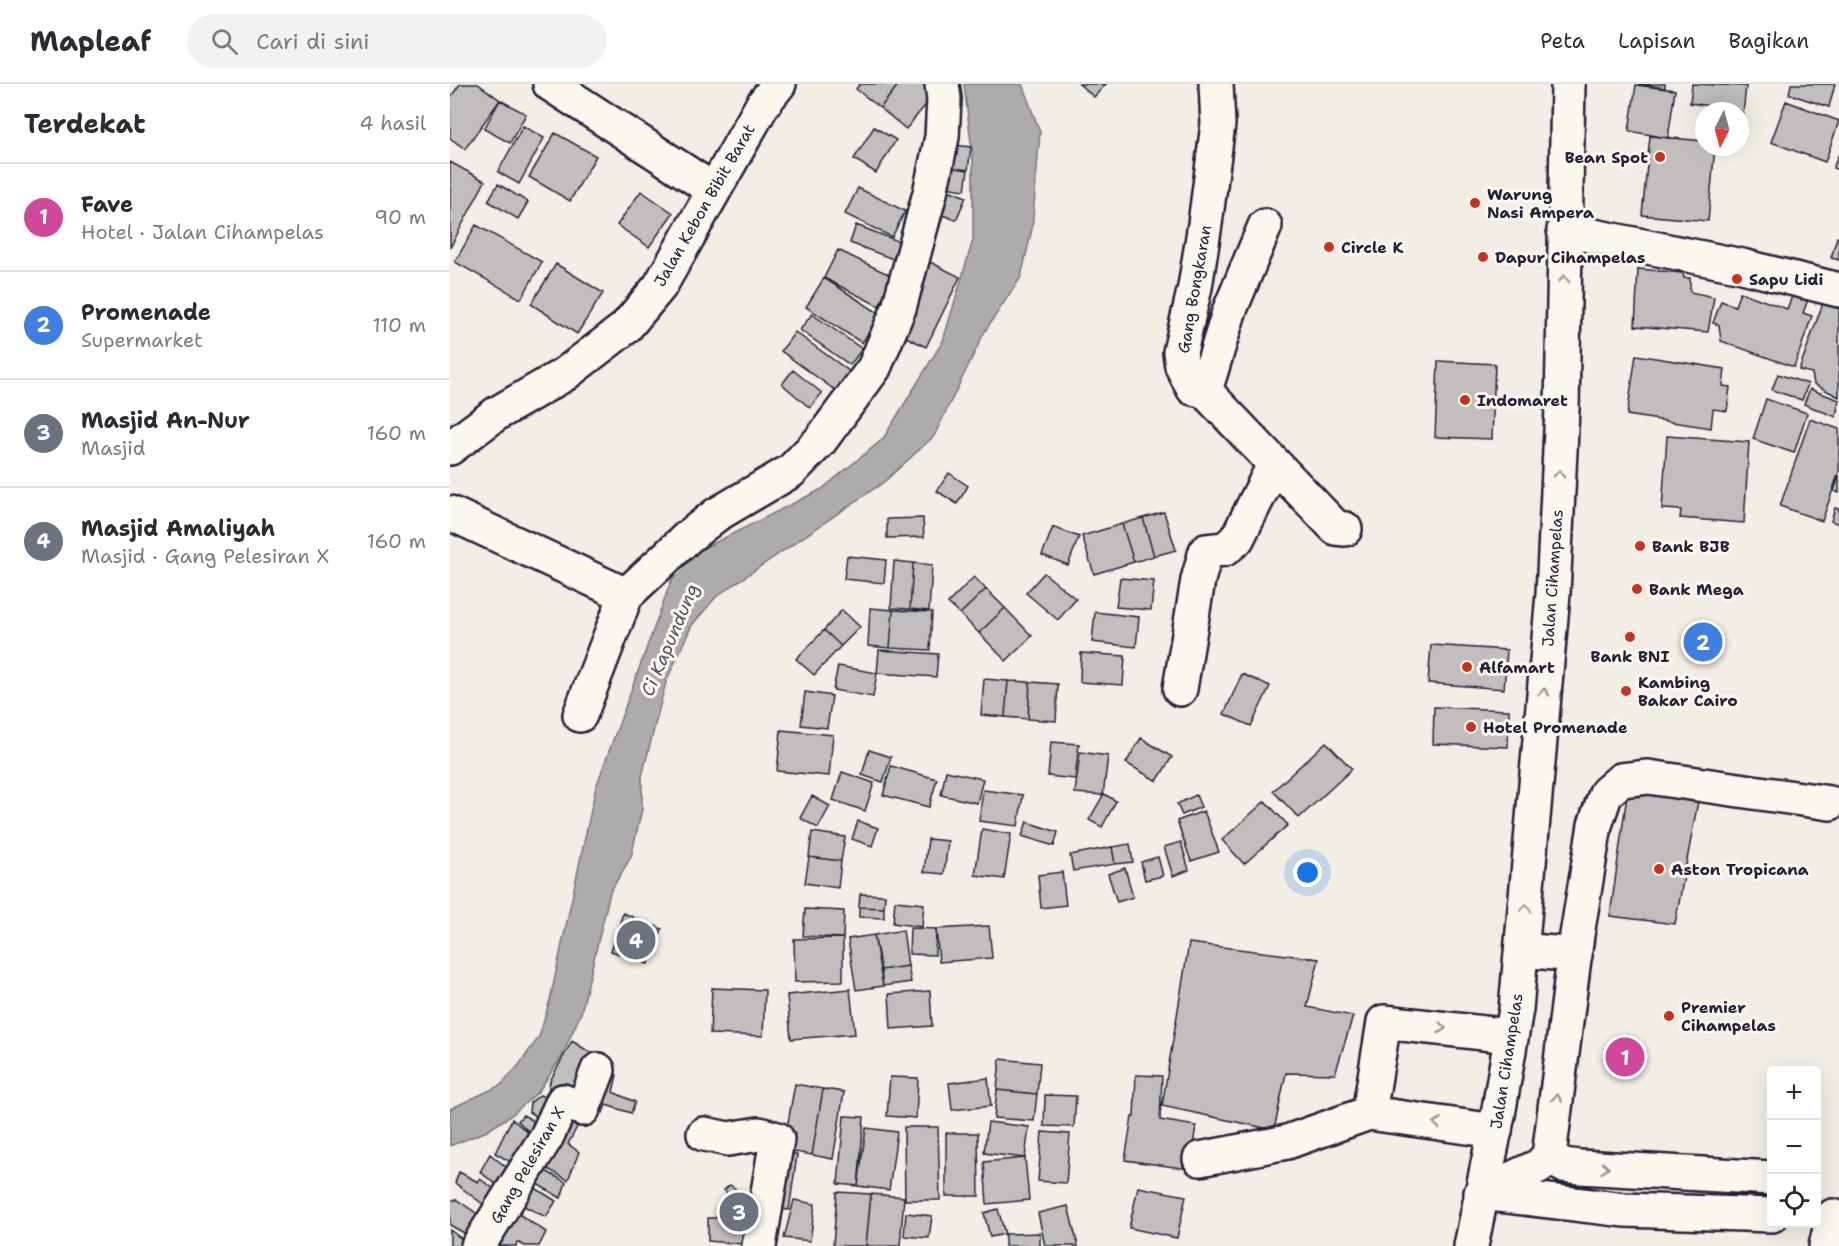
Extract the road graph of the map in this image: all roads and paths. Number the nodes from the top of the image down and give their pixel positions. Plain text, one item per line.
1 (550, 84) edge
2 (779, 84) edge
3 (942, 84) edge
4 (1216, 84) edge
5 (1568, 84) edge
6 (712, 189) junction
7 (1264, 226) dead end
8 (1564, 230) junction
9 (1839, 290) edge
10 (1205, 391) junction
11 (450, 448) edge
12 (1274, 465) junction
13 (450, 513) edge
14 (1345, 529) dead end
15 (626, 595) junction
16 (1180, 689) dead end
17 (580, 715) dead end
18 (1830, 803) dead end
19 (1522, 951) junction
20 (1575, 955) junction
21 (1511, 1036) junction
22 (598, 1070) dead end
23 (1369, 1113) junction
24 (1495, 1131) junction
25 (704, 1134) dead end
26 (1549, 1156) junction
27 (1200, 1159) dead end
28 (1767, 1178) edge
29 (1481, 1193) junction
30 (1767, 1215) edge
31 (478, 1246) edge
32 (759, 1246) edge
33 (1471, 1246) edge

1 - 6 street
2 - 6 street, Jalan Kebon Bibit Barat
3 - 15 street
4 - 10 street, Gang Bongkaran
5 - 8 street, Jalan Cihampelas
6 - 11 street, Jalan Kebon Bibit Barat
7 - 10 street
8 - 9 street
19 -> 8 street, Jalan Cihampelas
10 - 12 street, Gang Bongkaran
12 - 14 street, Gang Bongkaran
12 - 16 street
13 - 15 street
15 - 17 street
18 - 20 street
19 - 20 street
19 - 21 street, Jalan Cihampelas
26 -> 20 street
23 -> 21 street
21 - 24 street, Jalan Cihampelas
22 - 31 street, Gang Pelesiran X
24 -> 23 street
23 - 27 street
24 - 29 street, Jalan Cihampelas
25 - 32 street
26 -> 28 street
26 - 29 street
29 - 30 street
29 - 33 street, Jalan Cihampelas

